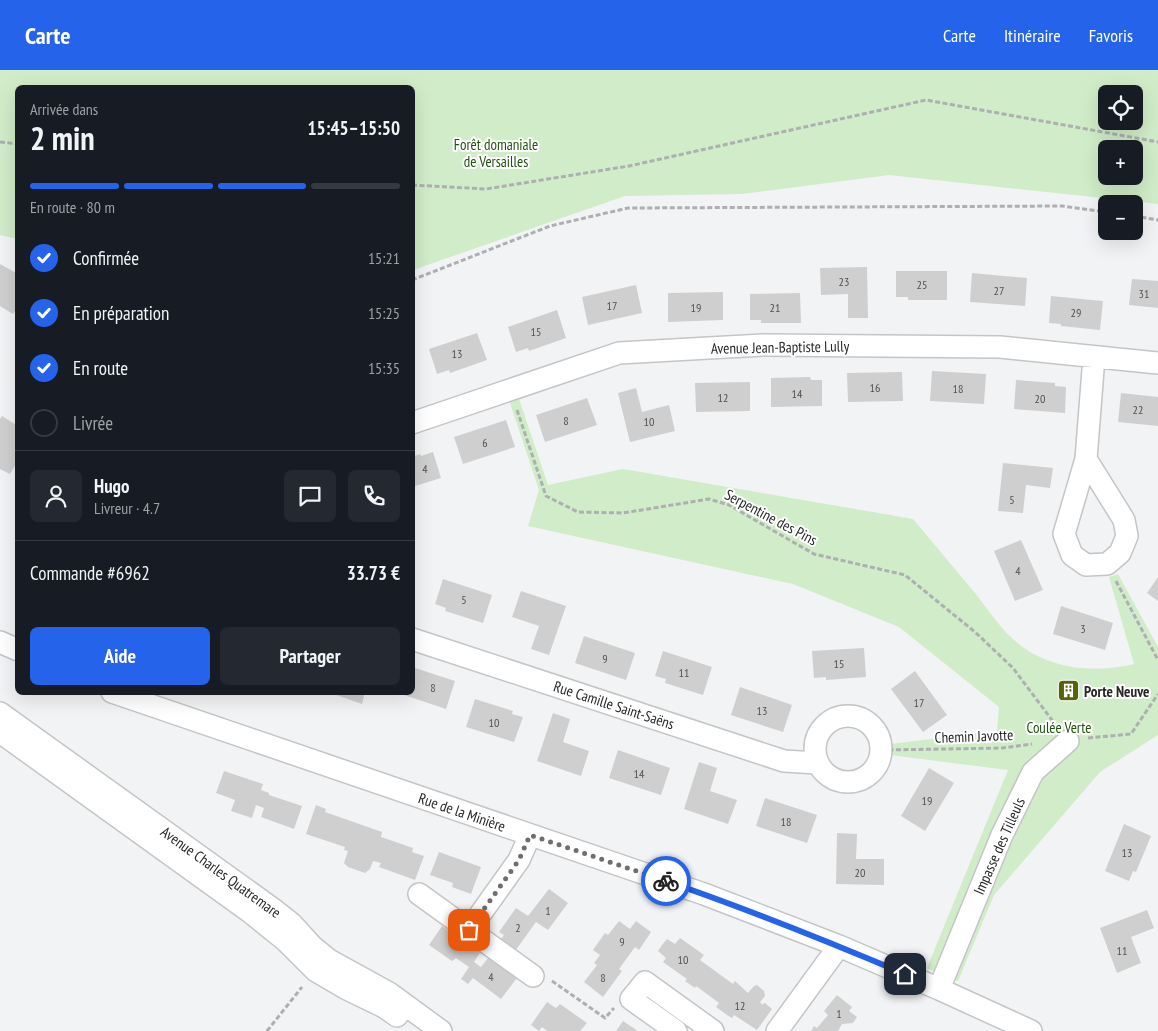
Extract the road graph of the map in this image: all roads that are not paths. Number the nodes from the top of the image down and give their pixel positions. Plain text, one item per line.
1 (1094, 357) junction
2 (1158, 363) edge
3 (415, 422) edge
4 (1086, 459) junction
5 (415, 640) edge
6 (0, 642) edge
7 (15, 649) edge
8 (120, 695) edge
9 (0, 713) edge
10 (0, 732) edge
11 (1068, 740) road end
12 (818, 763) junction
13 (530, 835) junction
14 (419, 894) dead end
15 (469, 930) junction
16 (839, 946) junction
17 (533, 976) road end
18 (939, 989) junction
19 (417, 1031) edge
20 (440, 1031) edge
21 (676, 1031) edge
22 (713, 1031) edge
23 (777, 1031) edge
24 (1031, 1031) edge

1 - 2 street, Avenue Jean-Baptiste Lully
1 - 3 street, Avenue Jean-Baptiste Lully
1 - 4 street
4 - 4 street
5 - 12 street, Rue Camille Saint-Saëns
6 - 7 street
8 - 13 street, Rue de la Minière
9 - 20 street, Avenue Charles Quatremare
10 - 19 street, Avenue Charles Quatremare
11 - 18 street, Impasse des Tilleuls
12 - 12 street
13 - 15 street
13 - 16 street, Rue de la Minière
14 - 15 street
15 - 17 street
16 - 18 street, Rue de la Minière
16 - 23 street
18 - 24 street, Rue de la Minière
21 - 22 street

